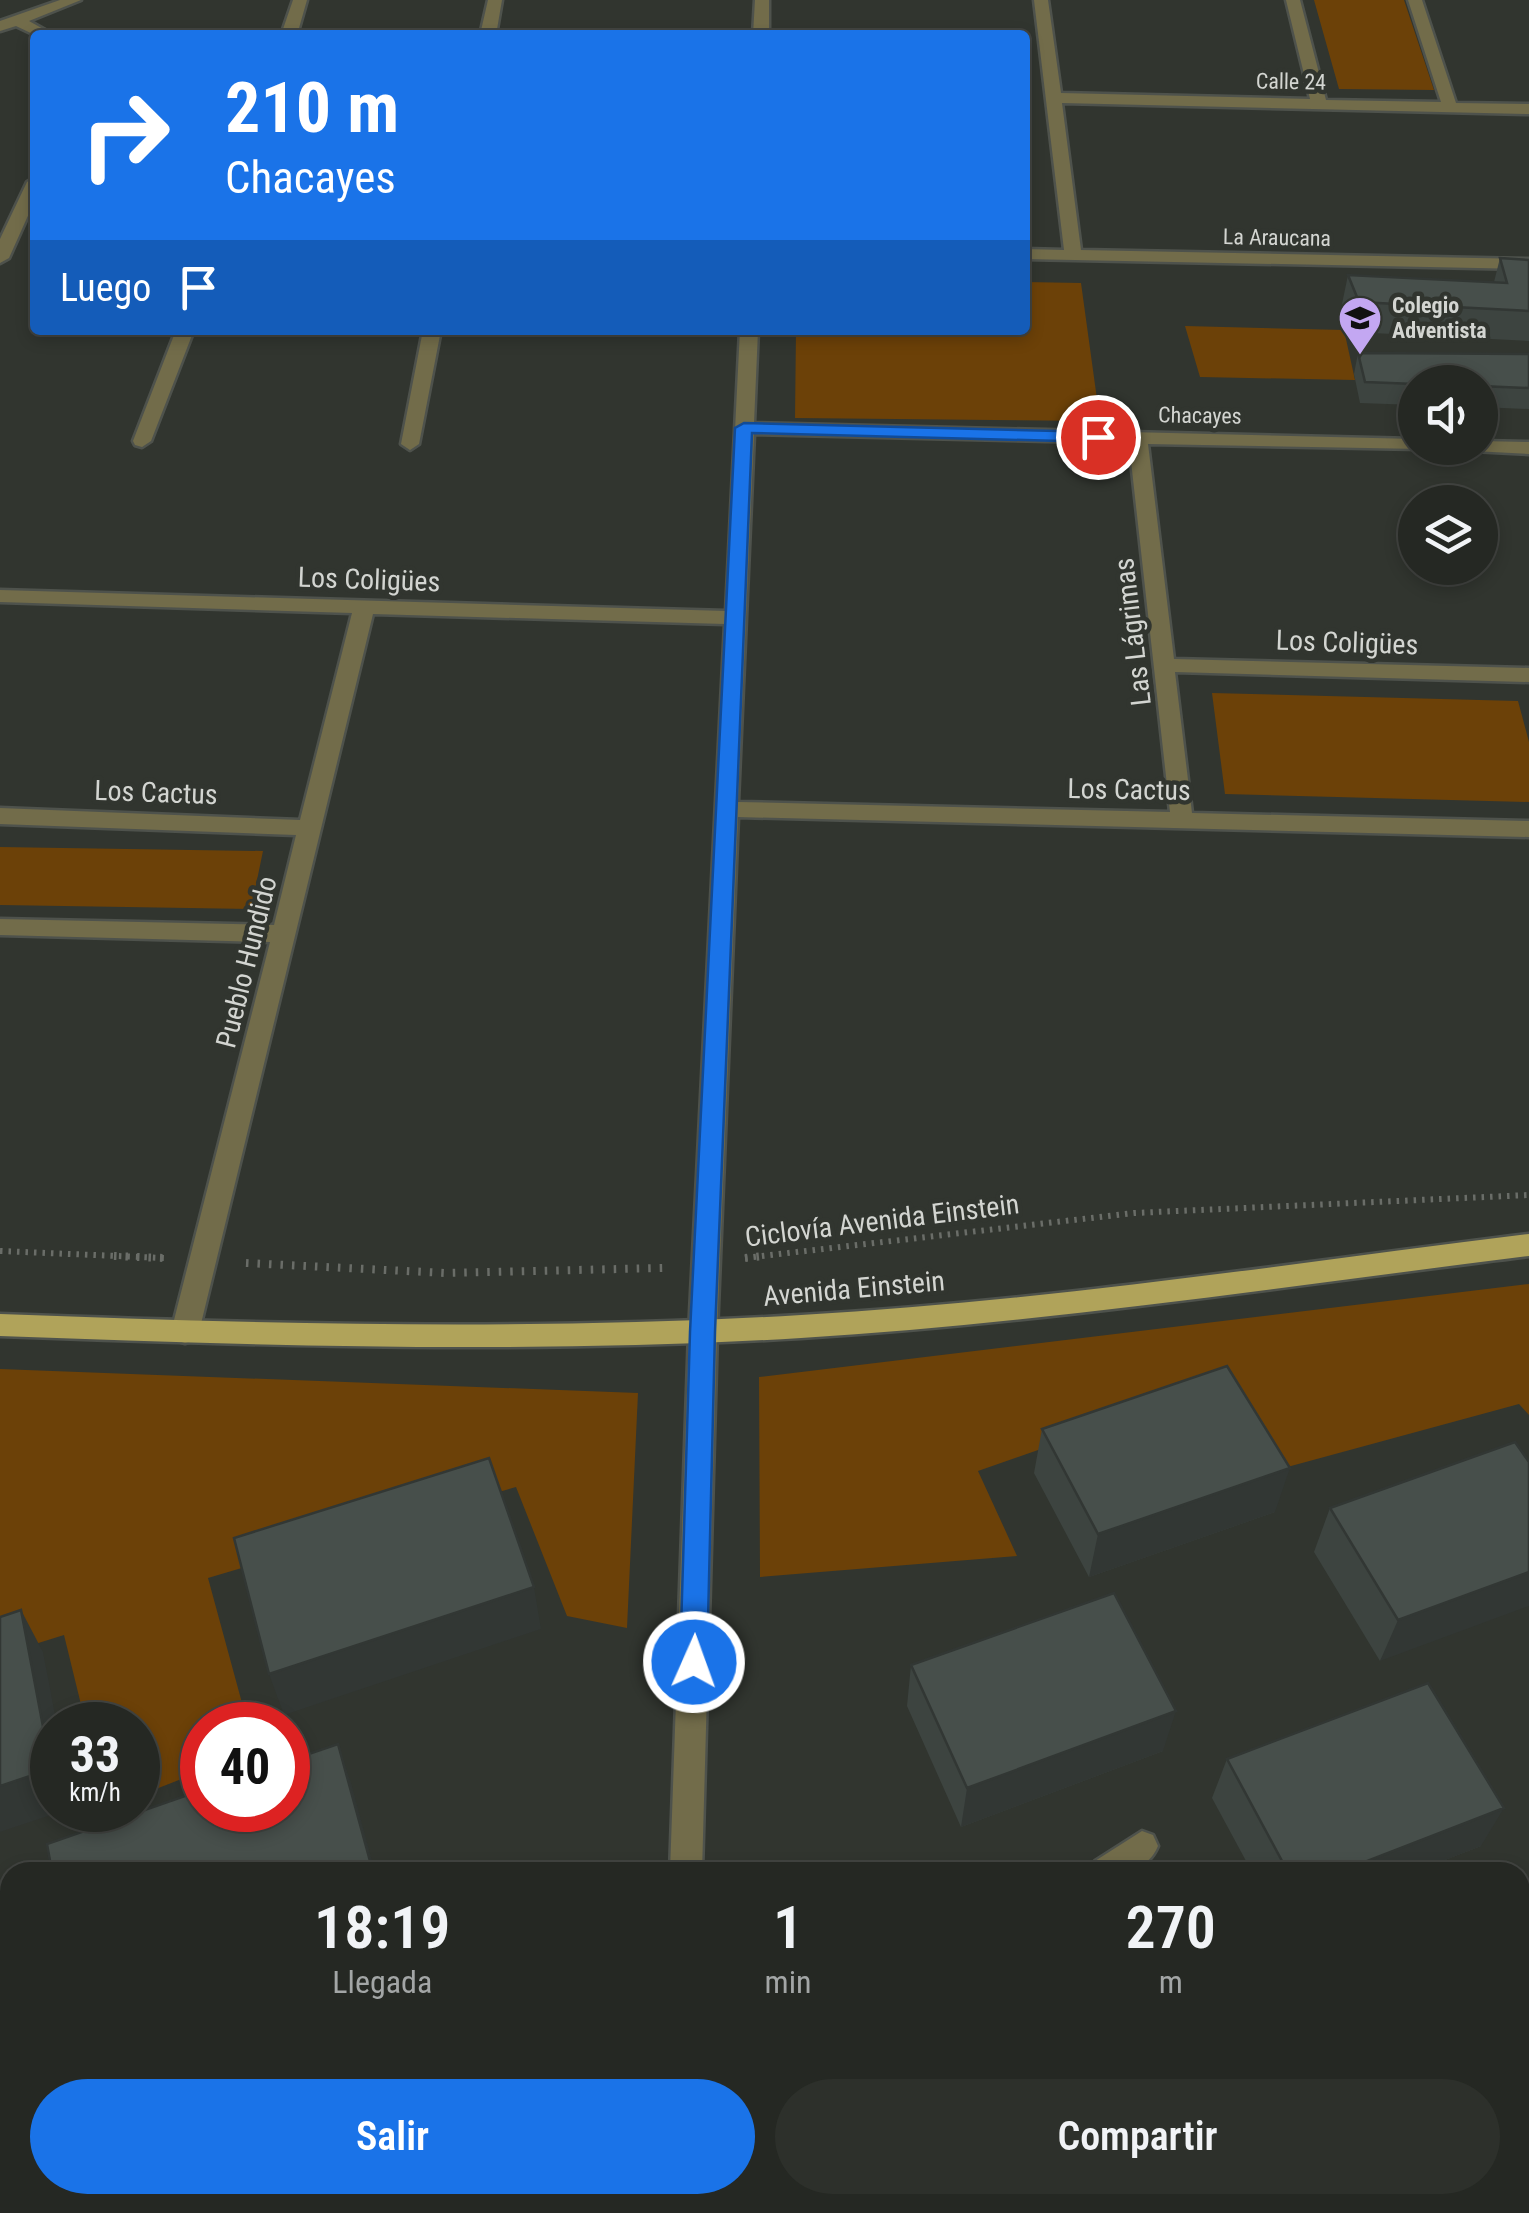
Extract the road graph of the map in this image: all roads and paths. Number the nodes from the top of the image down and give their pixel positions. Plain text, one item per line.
1 (74, 0) edge
2 (300, 0) edge
3 (495, 0) edge
4 (762, 0) edge
5 (1041, 0) edge
6 (1293, 0) edge
7 (1415, 0) edge
8 (8, 23) edge
9 (290, 30) edge
10 (489, 30) edge
11 (761, 30) edge
12 (1052, 98) junction
13 (1319, 104) junction
14 (1450, 107) junction
15 (1529, 109) edge
16 (0, 214) edge
17 (28, 214) edge
18 (1030, 254) edge
19 (1073, 255) junction
20 (0, 258) edge
21 (1529, 264) edge
22 (183, 335) edge
23 (431, 335) edge
24 (749, 335) edge
25 (744, 428) junction
26 (1138, 438) junction
27 (142, 441) dead end
28 (410, 444) dead end
29 (1398, 445) edge
30 (1498, 447) edge
31 (1529, 448) edge
32 (0, 596) edge
33 (364, 607) junction
34 (736, 618) junction
35 (1164, 665) junction
36 (1529, 675) edge
37 (727, 809) junction
38 (0, 816) edge
39 (1182, 820) junction
40 (310, 828) junction
41 (1529, 829) edge
42 (0, 927) edge
43 (284, 934) junction
44 (1529, 1195) edge
45 (1529, 1246) edge
46 (0, 1251) edge
47 (202, 1261) junction
48 (708, 1263) junction
49 (0, 1325) edge
50 (185, 1332) junction
51 (702, 1332) junction
52 (1142, 1846) dead end
53 (686, 1862) edge
54 (1120, 1862) edge

1 - 8 street
2 - 9 street
3 - 10 street
4 - 11 street
5 - 12 street
6 - 13 street
7 - 14 street
12 - 13 street, Calle 24
12 - 19 street
13 - 14 street, Calle 24
14 - 15 street, Calle 24
16 - 17 street
17 - 20 street
18 - 19 street, La Araucana
19 - 21 street, La Araucana
22 - 27 street
23 - 28 street
24 - 25 street
25 - 26 street, Chacayes
25 - 34 street
26 - 29 street, Chacayes
26 - 35 street, Las Lágrimas
30 - 31 street
32 - 33 street, Los Coligües
33 - 34 street, Los Coligües
33 - 40 street, Pueblo Hundido
34 - 37 street
35 - 36 street, Los Coligües
35 - 39 street, Las Lágrimas
37 - 39 street, Los Cactus
37 - 48 street
38 - 40 street, Los Cactus
39 - 41 street, Los Cactus
40 - 43 street, Pueblo Hundido
42 - 43 street
43 - 47 street, Pueblo Hundido
44 - 48 path, Ciclovía Avenida Einstein
45 - 51 main road, Avenida Einstein
46 - 47 path, Ciclovía Avenida Einstein
47 - 48 path, Ciclovía Avenida Einstein
47 - 50 street, Pueblo Hundido
48 - 51 street
49 - 50 main road, Avenida Einstein
50 - 51 main road, Avenida Einstein
51 - 53 street
52 - 54 street

